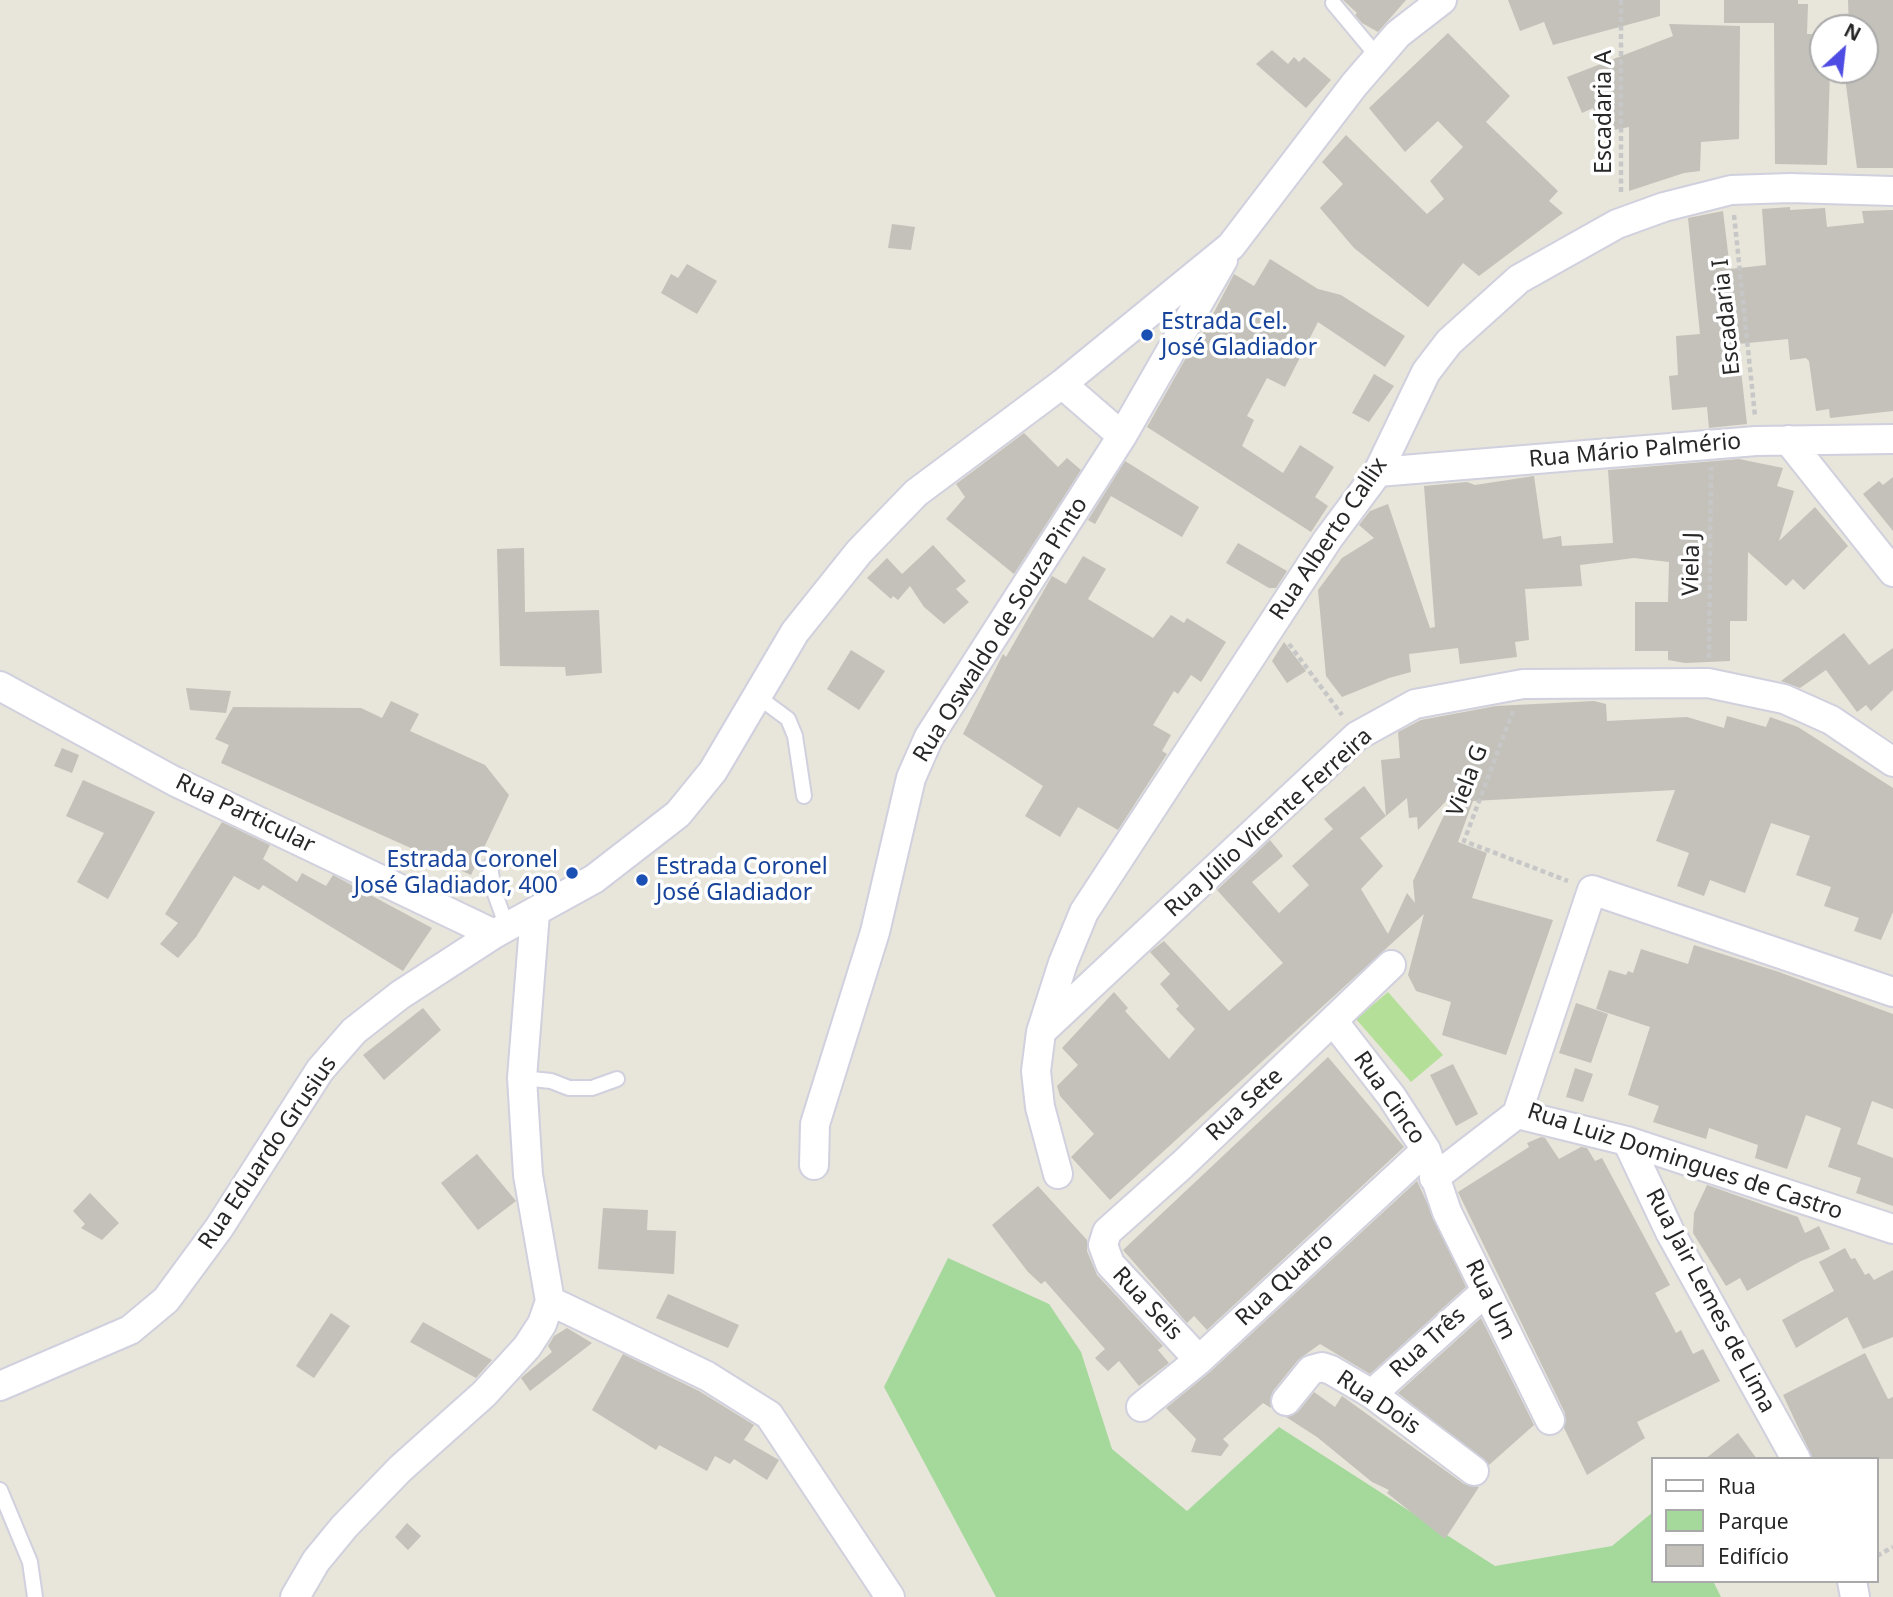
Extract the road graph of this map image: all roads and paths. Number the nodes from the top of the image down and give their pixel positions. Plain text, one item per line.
1 (1442, 0) edge
2 (1621, 0) edge
3 (1333, 3) dead end
4 (1378, 57) junction
5 (1731, 190) junction
6 (1893, 191) edge
7 (1617, 224) junction
8 (1231, 246) junction
9 (1062, 384) junction
10 (1122, 436) junction
11 (1893, 439) edge
12 (1788, 440) junction
13 (1756, 441) junction
14 (1711, 445) junction
15 (1378, 472) junction
16 (1893, 572) edge
17 (1274, 623) junction
18 (1523, 684) junction
19 (1709, 684) junction
20 (0, 686) edge
21 (757, 696) junction
22 (1357, 736) junction
23 (1893, 762) edge
24 (804, 796) dead end
25 (491, 866) dead end
26 (1592, 890) junction
27 (535, 913) junction
28 (500, 931) junction
29 (1391, 965) dead end
30 (1893, 992) edge
31 (1334, 1022) junction
32 (1041, 1032) junction
33 (522, 1078) junction
34 (617, 1079) dead end
35 (1517, 1114) junction
36 (1627, 1141) junction
37 (1426, 1150) junction
38 (814, 1165) dead end
39 (1058, 1174) dead end
40 (1434, 1178) junction
41 (1893, 1229) edge
42 (1103, 1245) joint
43 (1485, 1292) junction
44 (550, 1301) junction
45 (1199, 1360) junction
46 (0, 1386) edge
47 (1372, 1394) junction
48 (1286, 1401) dead end
49 (1141, 1408) dead end
50 (1550, 1420) dead end
51 (1795, 1457) edge
52 (1474, 1471) dead end
53 (0, 1490) edge
54 (36, 1597) edge
55 (295, 1597) edge
56 (890, 1597) edge

1 - 4 street
2 - 7 path, Escadaria A
3 - 4 lane
4 - 8 street
5 - 6 street, Rua Alberto Callix
5 - 7 street, Rua Alberto Callix
5 - 13 path, Escadaria I
7 - 15 street, Rua Alberto Callix
8 - 9 street
8 - 10 street, Rua Oswaldo de Souza Pinto
9 - 10 street
9 - 21 street
10 - 38 street, Rua Oswaldo de Souza Pinto
11 - 12 street, Rua Mário Palmério
12 - 13 street, Rua Mário Palmério
12 - 16 street
13 - 14 street, Rua Mário Palmério
14 - 15 street, Rua Mário Palmério
14 - 19 path, Viela J
15 - 17 street, Rua Alberto Callix
17 - 22 path
17 - 32 street, Rua Alberto Callix
18 - 19 street, Rua Júlio Vicente Ferreira
18 - 22 street, Rua Júlio Vicente Ferreira
18 - 26 path, Viela G
19 - 23 street, Rua Júlio Vicente Ferreira
20 - 28 street, Rua Particular
21 - 24 lane
21 - 27 street
22 - 32 street, Rua Júlio Vicente Ferreira
25 - 28 lane
26 - 30 street
26 - 35 street, Rua Luiz Domingues de Castro
27 - 28 street, Rua Eduardo Grusius
27 - 33 street
28 - 46 street, Rua Eduardo Grusius
29 - 31 street, Rua Sete
31 - 37 street, Rua Cinco
31 - 42 street, Rua Sete
32 - 39 street, Rua Alberto Callix
33 - 34 lane
33 - 44 street
35 - 36 street, Rua Luiz Domingues de Castro
35 - 40 street
36 - 41 street, Rua Luiz Domingues de Castro
36 - 51 street, Rua Jair Lemes de Lima
37 - 40 street, Rua Cinco
37 - 45 street, Rua Quatro
40 - 43 street, Rua Um
42 - 45 street, Rua Seis
43 - 47 street, Rua Três
43 - 50 street, Rua Um
44 - 55 street
44 - 56 street
45 - 49 street, Rua Quatro
47 - 48 street, Rua Dois
47 - 52 street, Rua Dois
53 - 54 lane

